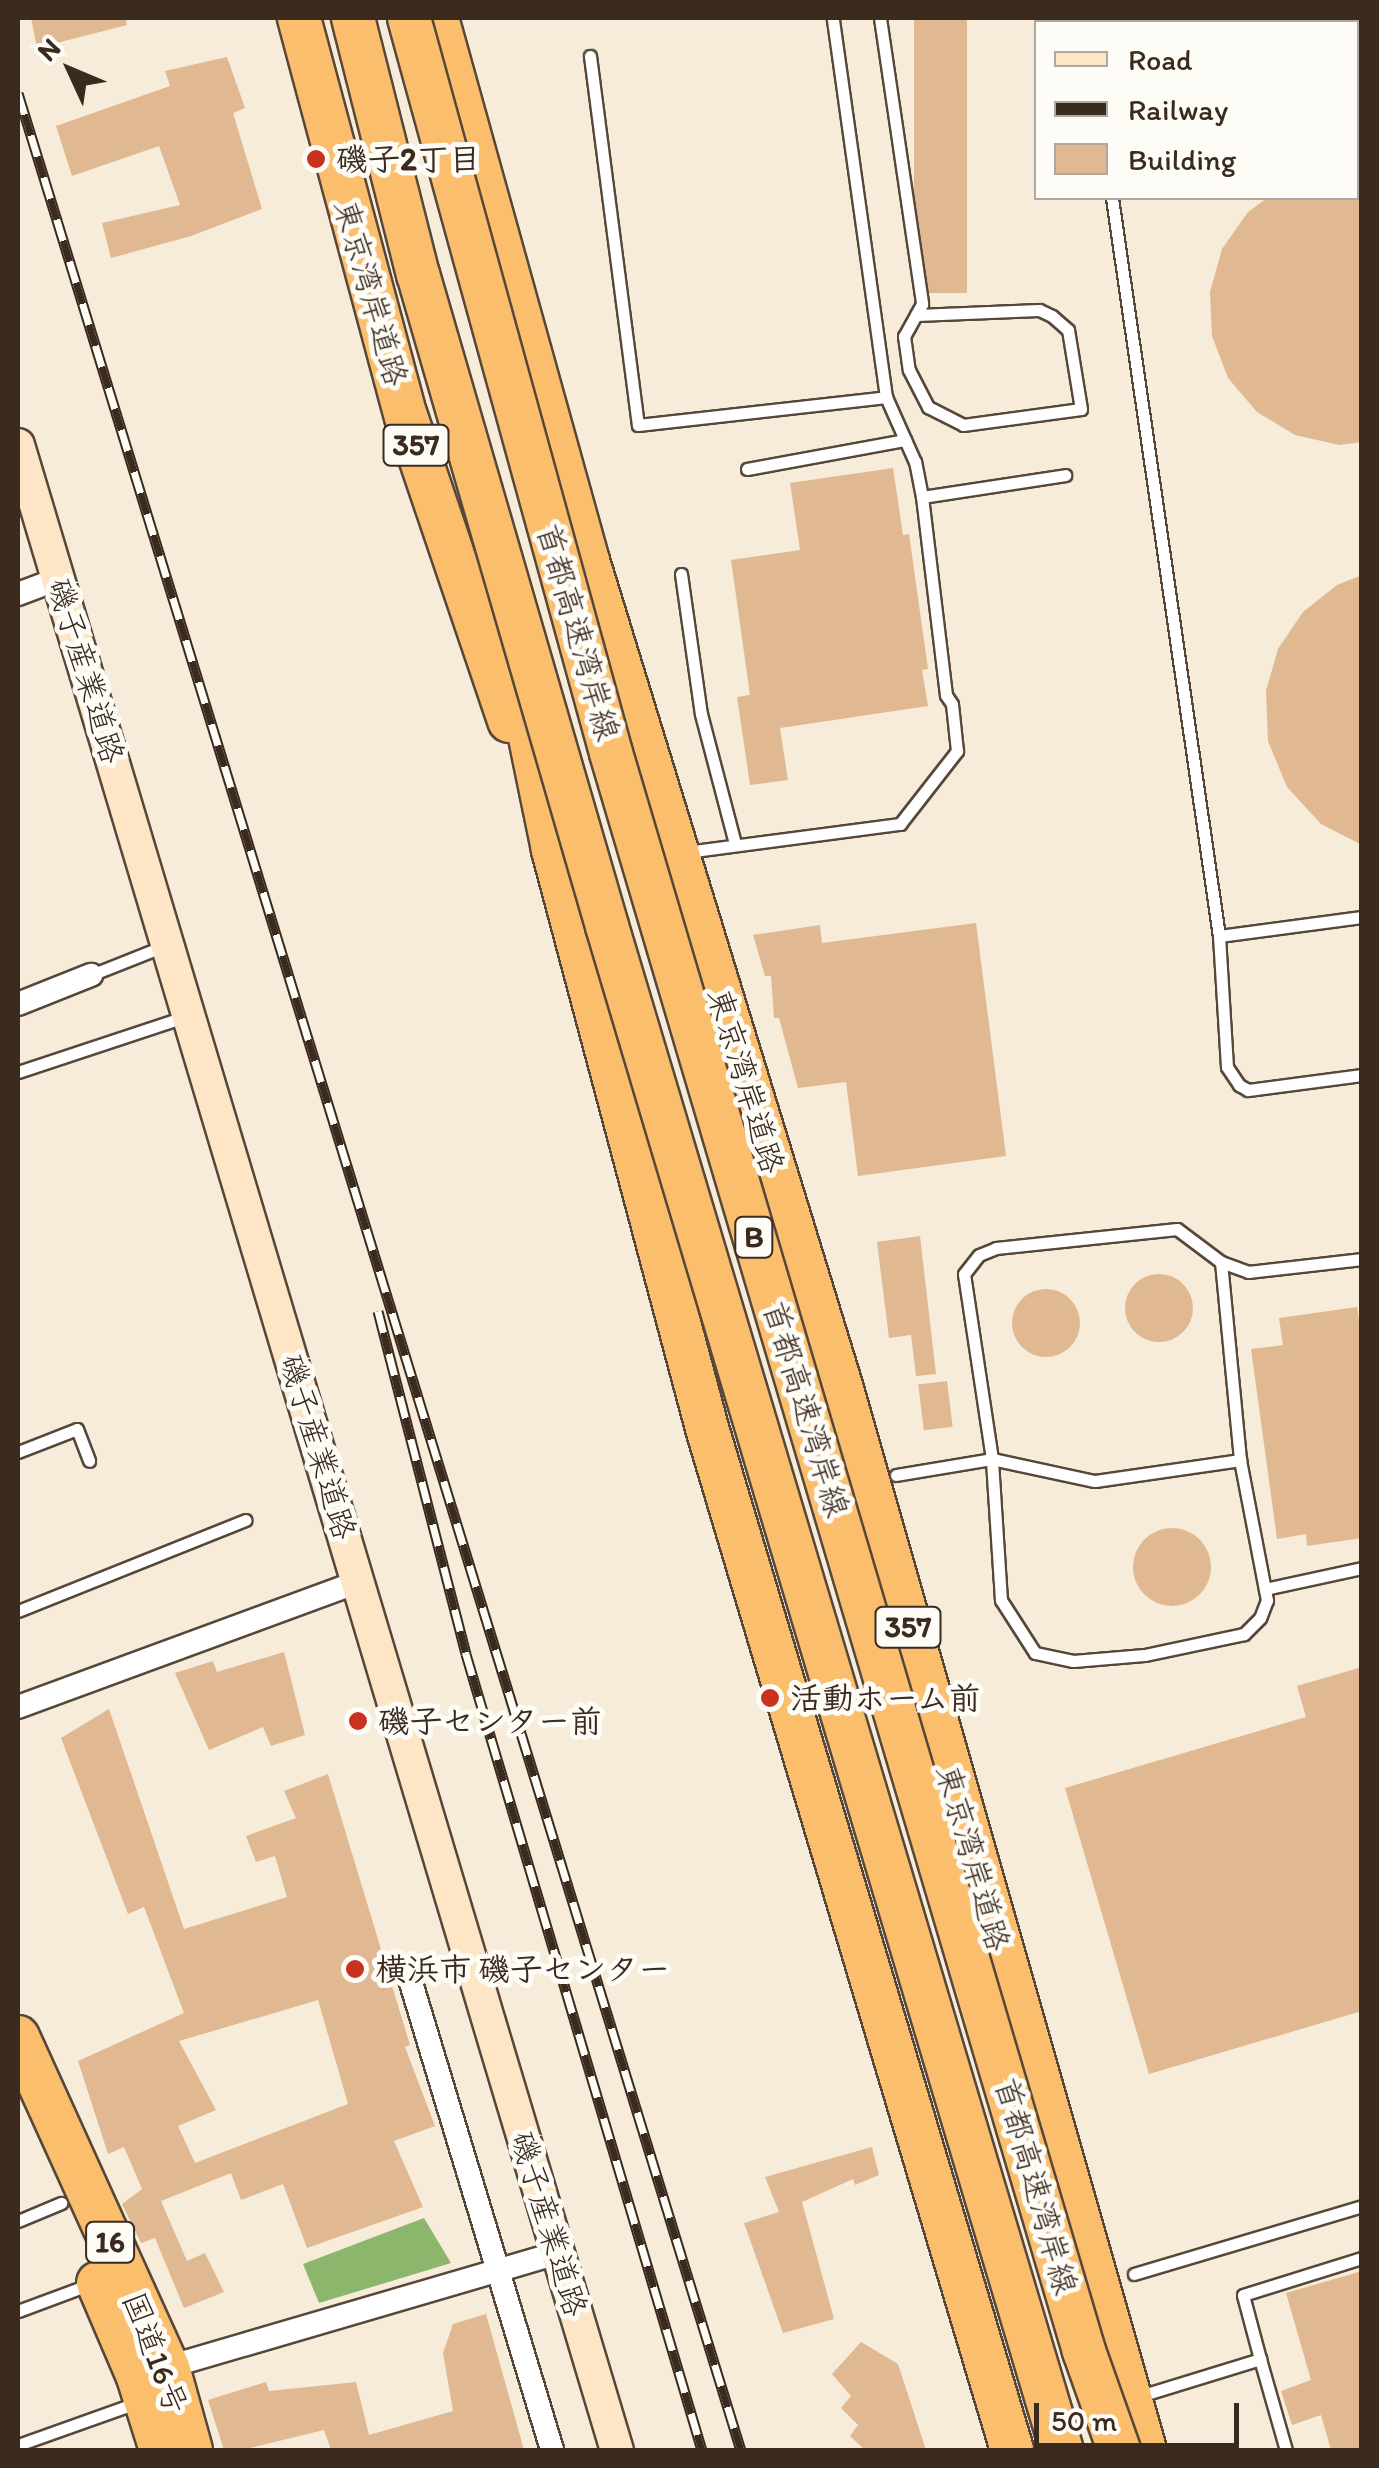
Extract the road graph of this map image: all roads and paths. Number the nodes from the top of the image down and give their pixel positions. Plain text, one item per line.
1 (299, 18) edge
2 (353, 18) edge
3 (361, 18) edge
4 (399, 18) edge
5 (410, 18) edge
6 (436, 18) edge
7 (833, 18) edge
8 (880, 18) edge
9 (590, 56) dead end
10 (1112, 200) edge
11 (916, 315) junction
12 (886, 397) junction
13 (905, 440) junction
14 (18, 444) edge
15 (747, 469) dead end
16 (1065, 475) dead end
17 (922, 498) junction
18 (681, 574) dead end
19 (58, 579) junction
20 (18, 594) edge
21 (664, 806) junction
22 (735, 844) junction
23 (552, 850) junction
24 (676, 853) junction
25 (1362, 917) edge
26 (1219, 936) junction
27 (168, 945) junction
28 (91, 974) joint
29 (18, 1004) edge
30 (190, 1016) junction
31 (18, 1072) edge
32 (1362, 1075) edge
33 (1362, 1259) edge
34 (1221, 1262) junction
35 (18, 1452) edge
36 (992, 1459) junction
37 (1240, 1460) junction
38 (89, 1461) dead end
39 (896, 1474) dead end
40 (246, 1520) dead end
41 (1362, 1568) edge
42 (358, 1582) junction
43 (1265, 1588) junction
44 (18, 1611) edge
45 (18, 1707) edge
46 (408, 1976) dead end
47 (18, 2037) edge
48 (18, 2109) edge
49 (61, 2203) junction
50 (1362, 2206) edge
51 (18, 2221) edge
52 (558, 2252) junction
53 (1362, 2258) edge
54 (497, 2270) junction
55 (1134, 2274) dead end
56 (97, 2281) junction
57 (18, 2312) edge
58 (1260, 2359) junction
59 (151, 2381) junction
60 (1130, 2399) junction
61 (18, 2445) edge
62 (161, 2450) edge
63 (191, 2450) edge
64 (552, 2450) edge
65 (617, 2450) edge
66 (1012, 2450) edge
67 (1062, 2450) edge
68 (1119, 2450) edge
69 (1146, 2450) edge
70 (1286, 2450) edge

1 - 23 highway, 東京湾岸道路 / 357
2 - 67 highway, 首都高速湾岸線 / B, bridge
3 - 23 highway, 東京湾岸道路 / 357, bridge
4 - 21 highway, 東京湾岸道路 / 357, bridge
5 - 68 highway, 首都高速湾岸線 / B, bridge
6 - 21 highway, 東京湾岸道路 / 357
7 - 12 lane
8 - 11 lane
9 - 12 lane
10 - 26 lane
11 - 11 lane
12 - 13 lane
13 - 15 lane
13 - 17 lane
14 - 19 street, 磯子産業道路
16 - 17 lane
17 - 22 lane
18 - 22 lane
19 - 20 street
19 - 27 street, 磯子産業道路
21 - 24 highway, 東京湾岸道路 / 357
22 - 24 lane
23 - 66 highway, 東京湾岸道路 / 357
24 - 60 highway, 東京湾岸道路 / 357
25 - 26 lane
26 - 32 lane
27 - 28 lane
27 - 30 street, 磯子産業道路
28 - 29 street
30 - 31 lane
30 - 42 street, 磯子産業道路
33 - 34 lane
34 - 36 lane
34 - 37 lane
35 - 38 lane
36 - 37 lane
36 - 39 lane
36 - 43 lane
37 - 43 lane
40 - 44 lane
41 - 43 lane
42 - 45 street
42 - 52 street, 磯子産業道路
46 - 54 street
47 - 59 highway, 国道16号 / 16
48 - 49 highway, 国道16号 / 16
49 - 51 lane
49 - 56 highway, 国道16号 / 16
50 - 55 lane
52 - 54 street
52 - 65 street, 磯子産業道路
53 - 58 lane
54 - 59 street
54 - 64 street
56 - 57 lane
56 - 59 highway, 国道16号 / 16
58 - 60 lane
58 - 70 lane
59 - 61 lane
59 - 62 highway, 国道16号 / 16
59 - 63 highway, 国道16号 / 16
60 - 69 highway, 東京湾岸道路 / 357

